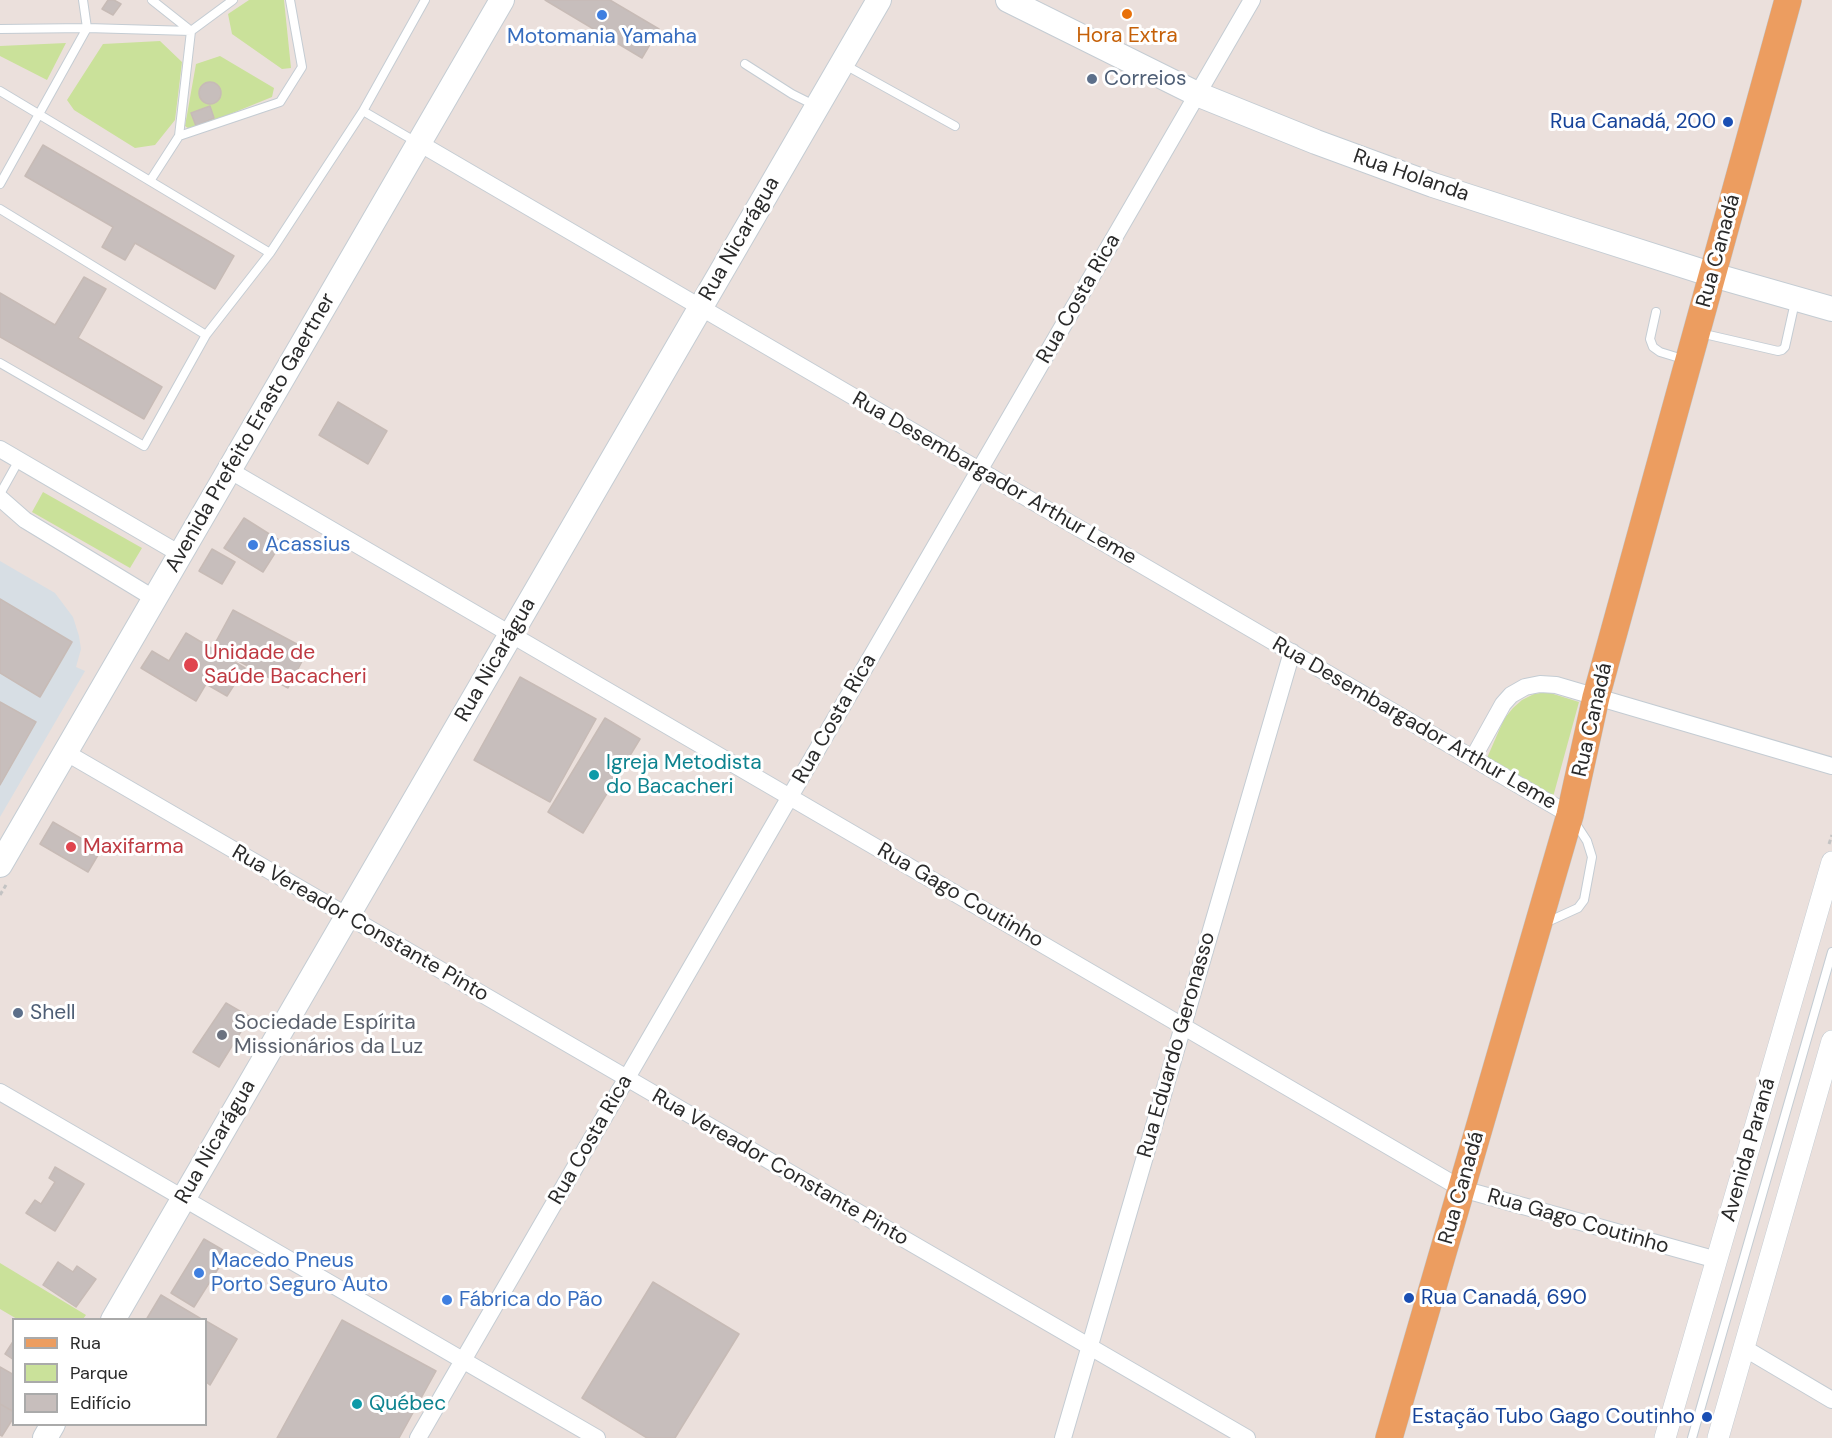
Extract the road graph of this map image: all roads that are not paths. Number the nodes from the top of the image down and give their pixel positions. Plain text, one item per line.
1 (83, 0) edge
2 (152, 0) edge
3 (233, 0) edge
4 (290, 0) edge
5 (425, 0) edge
6 (502, 0) edge
7 (879, 0) edge
8 (1008, 0) edge
9 (1252, 0) edge
10 (1788, 0) edge
11 (87, 28) junction
12 (0, 29) edge
13 (191, 31) junction
14 (745, 64) dead end
15 (842, 64) junction
16 (0, 91) edge
17 (1197, 94) junction
18 (817, 107) junction
19 (363, 111) junction
20 (39, 113) junction
21 (955, 126) dead end
22 (179, 136) junction
23 (419, 143) junction
24 (150, 181) junction
25 (0, 184) edge
26 (0, 209) edge
27 (270, 253) junction
28 (1713, 275) junction
29 (1796, 298) junction
30 (700, 308) junction
31 (1832, 309) edge
32 (1656, 312) dead end
33 (1697, 332) junction
34 (206, 335) junction
35 (1689, 361) junction
36 (0, 363) edge
37 (0, 449) edge
38 (19, 460) junction
39 (229, 470) junction
40 (979, 470) junction
41 (0, 496) edge
42 (180, 554) junction
43 (154, 599) junction
44 (511, 634) junction
45 (1292, 652) junction
46 (1596, 698) junction
47 (65, 752) junction
48 (1473, 758) junction
49 (1832, 766) edge
50 (790, 797) junction
51 (1570, 815) junction
52 (1832, 861) edge
53 (0, 865) edge
54 (348, 916) junction
55 (1538, 927) junction
56 (1832, 952) edge
57 (1183, 1027) junction
58 (1832, 1041) edge
59 (627, 1078) junction
60 (0, 1092) edge
61 (1462, 1189) junction
62 (184, 1198) junction
63 (1717, 1260) junction
64 (114, 1318) edge
65 (1089, 1347) junction
66 (1744, 1348) junction
67 (463, 1360) junction
68 (1832, 1400) edge
69 (418, 1438) edge
70 (597, 1438) edge
71 (1062, 1438) edge
72 (1247, 1438) edge
73 (1389, 1438) edge
74 (1665, 1438) edge
75 (1692, 1438) edge
76 (1718, 1438) edge

1 - 11 lane
2 - 13 lane
3 - 13 lane
4 - 22 lane
5 - 19 lane
6 - 23 main road, Avenida Prefeito Erasto Gaertner
7 - 15 main road, Rua Nicarágua
8 - 17 main road, Rua Holanda
9 - 17 street, Rua Costa Rica
10 - 28 main road, Rua Canadá
11 - 12 lane
11 - 13 lane
11 - 20 lane
13 - 22 lane
14 - 18 lane
15 - 18 main road, Rua Nicarágua
15 - 21 lane
16 - 20 lane
17 - 28 main road, Rua Holanda
17 - 40 street, Rua Costa Rica
18 - 30 main road, Rua Nicarágua
19 - 23 lane
19 - 27 lane
20 - 24 lane
20 - 25 lane
22 - 24 lane
23 - 30 street, Rua Desembargador Arthur Leme
23 - 39 main road, Avenida Prefeito Erasto Gaertner
24 - 27 lane
26 - 34 lane
27 - 34 lane
28 - 29 main road, Rua Holanda
28 - 33 main road, Rua Canadá
29 - 31 main road, Rua Holanda
29 - 33 lane
30 - 40 street, Rua Desembargador Arthur Leme
30 - 44 main road, Rua Nicarágua
32 - 35 lane
33 - 35 main road, Rua Canadá
34 - 36 lane
35 - 46 main road, Rua Canadá
37 - 38 street
38 - 41 lane
38 - 42 street
39 - 42 main road, Avenida Prefeito Erasto Gaertner
39 - 44 street, Rua Gago Coutinho
40 - 45 street, Rua Desembargador Arthur Leme
40 - 50 street, Rua Costa Rica
41 - 43 street
42 - 43 main road, Avenida Prefeito Erasto Gaertner
43 - 47 main road, Avenida Prefeito Erasto Gaertner
44 - 50 street, Rua Gago Coutinho
44 - 54 main road, Rua Nicarágua
45 - 48 street, Rua Desembargador Arthur Leme
45 - 57 street, Rua Eduardo Geronasso
46 - 48 street
46 - 49 street
46 - 51 main road, Rua Canadá
47 - 53 main road, Avenida Prefeito Erasto Gaertner
47 - 54 street, Rua Vereador Constante Pinto
48 - 51 street, Rua Desembargador Arthur Leme
50 - 57 street, Rua Gago Coutinho
50 - 59 street, Rua Costa Rica
51 - 55 main road, Rua Canadá
51 - 55 lane
52 - 63 street, Avenida Paraná
54 - 59 street, Rua Vereador Constante Pinto
54 - 62 main road, Rua Nicarágua
55 - 61 main road, Rua Canadá
56 - 75 lane
57 - 61 street, Rua Gago Coutinho
57 - 65 street, Rua Eduardo Geronasso
58 - 66 street
59 - 65 street, Rua Vereador Constante Pinto
59 - 67 street, Rua Costa Rica
60 - 62 street
61 - 63 street, Rua Gago Coutinho
61 - 73 main road, Rua Canadá
62 - 64 main road, Rua Nicarágua
62 - 67 street
63 - 74 street, Avenida Paraná
65 - 71 street, Rua Eduardo Geronasso
65 - 72 street, Rua Vereador Constante Pinto
66 - 68 street
66 - 76 street
67 - 69 street, Rua Costa Rica
67 - 70 street

